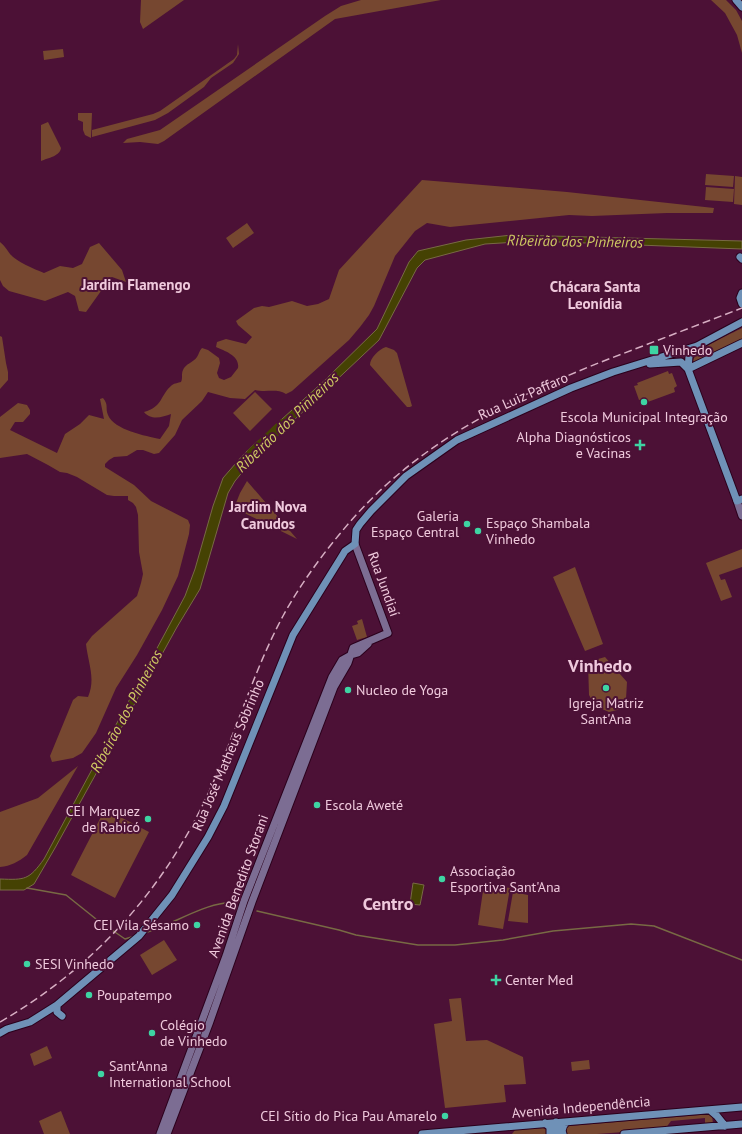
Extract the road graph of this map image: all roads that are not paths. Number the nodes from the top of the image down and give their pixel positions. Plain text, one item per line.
1 (736, 0) edge
2 (742, 7) edge
3 (742, 293) edge
4 (742, 304) edge
5 (741, 322) edge
6 (742, 343) edge
7 (697, 346) junction
8 (639, 364) junction
9 (688, 369) junction
10 (739, 500) edge
11 (742, 516) edge
12 (355, 544) junction
13 (388, 634) joint
14 (350, 655) junction
15 (57, 1005) junction
16 (62, 1016) dead end
17 (0, 1033) edge
18 (187, 1062) junction
19 (195, 1062) junction
20 (182, 1097) junction
21 (174, 1098) junction
22 (742, 1107) edge
23 (710, 1110) junction
24 (556, 1122) junction
25 (567, 1122) junction
26 (545, 1123) junction
27 (742, 1124) edge
28 (725, 1126) junction
29 (160, 1134) edge
30 (167, 1134) edge
31 (422, 1134) edge
32 (550, 1134) edge
33 (557, 1134) edge
34 (563, 1134) edge
35 (624, 1134) edge

1 - 2 main road
3 - 4 main road
5 - 7 main road, Rua Luiz Paffaro
6 - 9 main road
7 - 8 main road, Rua Luiz Paffaro
7 - 9 main road
8 - 9 main road
8 - 12 main road, Rua Luiz Paffaro
9 - 10 main road
10 - 11 main road
12 - 13 main road, Rua Jundiaí
12 - 15 main road, Rua José Matheus Sobrinho
13 - 14 main road, Avenida Benedito Storani
14 - 18 main road, Avenida Benedito Storani
14 - 19 main road, Avenida Benedito Storani
15 - 16 main road
15 - 17 main road, Rua José Matheus Sobrinho
18 - 19 main road
18 - 21 main road, Avenida Benedito Storani
19 - 20 main road, Avenida Benedito Storani
20 - 21 main road
20 - 30 main road, Avenida Benedito Storani
21 - 29 main road, Avenida Benedito Storani
22 - 23 main road, Avenida Independência
23 - 25 main road, Avenida Independência
23 - 28 main road
24 - 25 main road, Avenida Independência
24 - 26 main road, Avenida Independência
24 - 33 main road
25 - 34 main road
26 - 31 main road, Avenida Independência
26 - 32 main road
27 - 28 main road
28 - 35 main road

